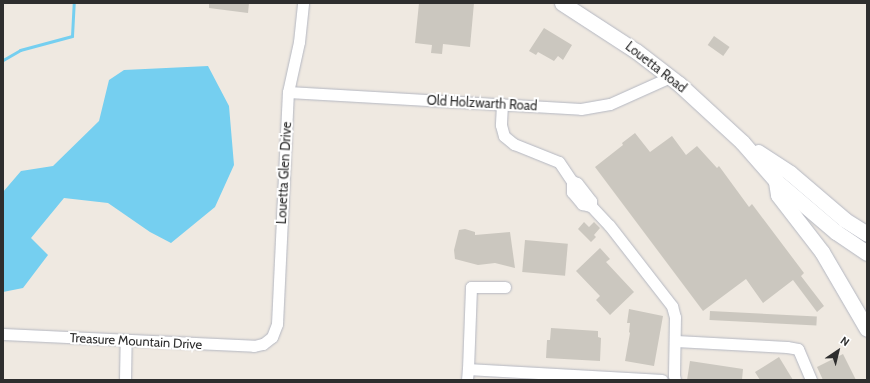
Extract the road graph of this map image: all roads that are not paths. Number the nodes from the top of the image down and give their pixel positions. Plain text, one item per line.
1 (303, 3) edge
2 (562, 3) edge
3 (670, 77) junction
4 (288, 92) junction
5 (502, 104) junction
6 (742, 142) junction
7 (776, 181) junction
8 (867, 234) edge
9 (867, 253) edge
10 (505, 288) dead end
11 (867, 329) edge
12 (3, 334) edge
13 (126, 341) junction
14 (268, 341) joint
15 (676, 342) junction
16 (468, 369) junction
17 (577, 377) edge
18 (675, 377) edge
19 (125, 380) edge
20 (467, 380) edge
21 (663, 380) edge
22 (811, 380) edge

1 - 4 street, Louetta Glen Drive
2 - 3 main road, Louetta Road
3 - 5 street, Old Holzwarth Road
3 - 6 main road, Louetta Road
4 - 5 street, Old Holzwarth Road
4 - 14 street, Louetta Glen Drive
5 - 15 street
6 - 7 main road, Louetta Road
6 - 8 main road, Louetta Road
7 - 9 main road, Louetta Road
7 - 11 main road
10 - 16 street
12 - 13 street, Treasure Mountain Drive
13 - 14 street, Treasure Mountain Drive
13 - 19 street
15 - 18 street
15 - 22 street
16 - 17 street
16 - 20 street
17 - 21 street
18 - 21 street

